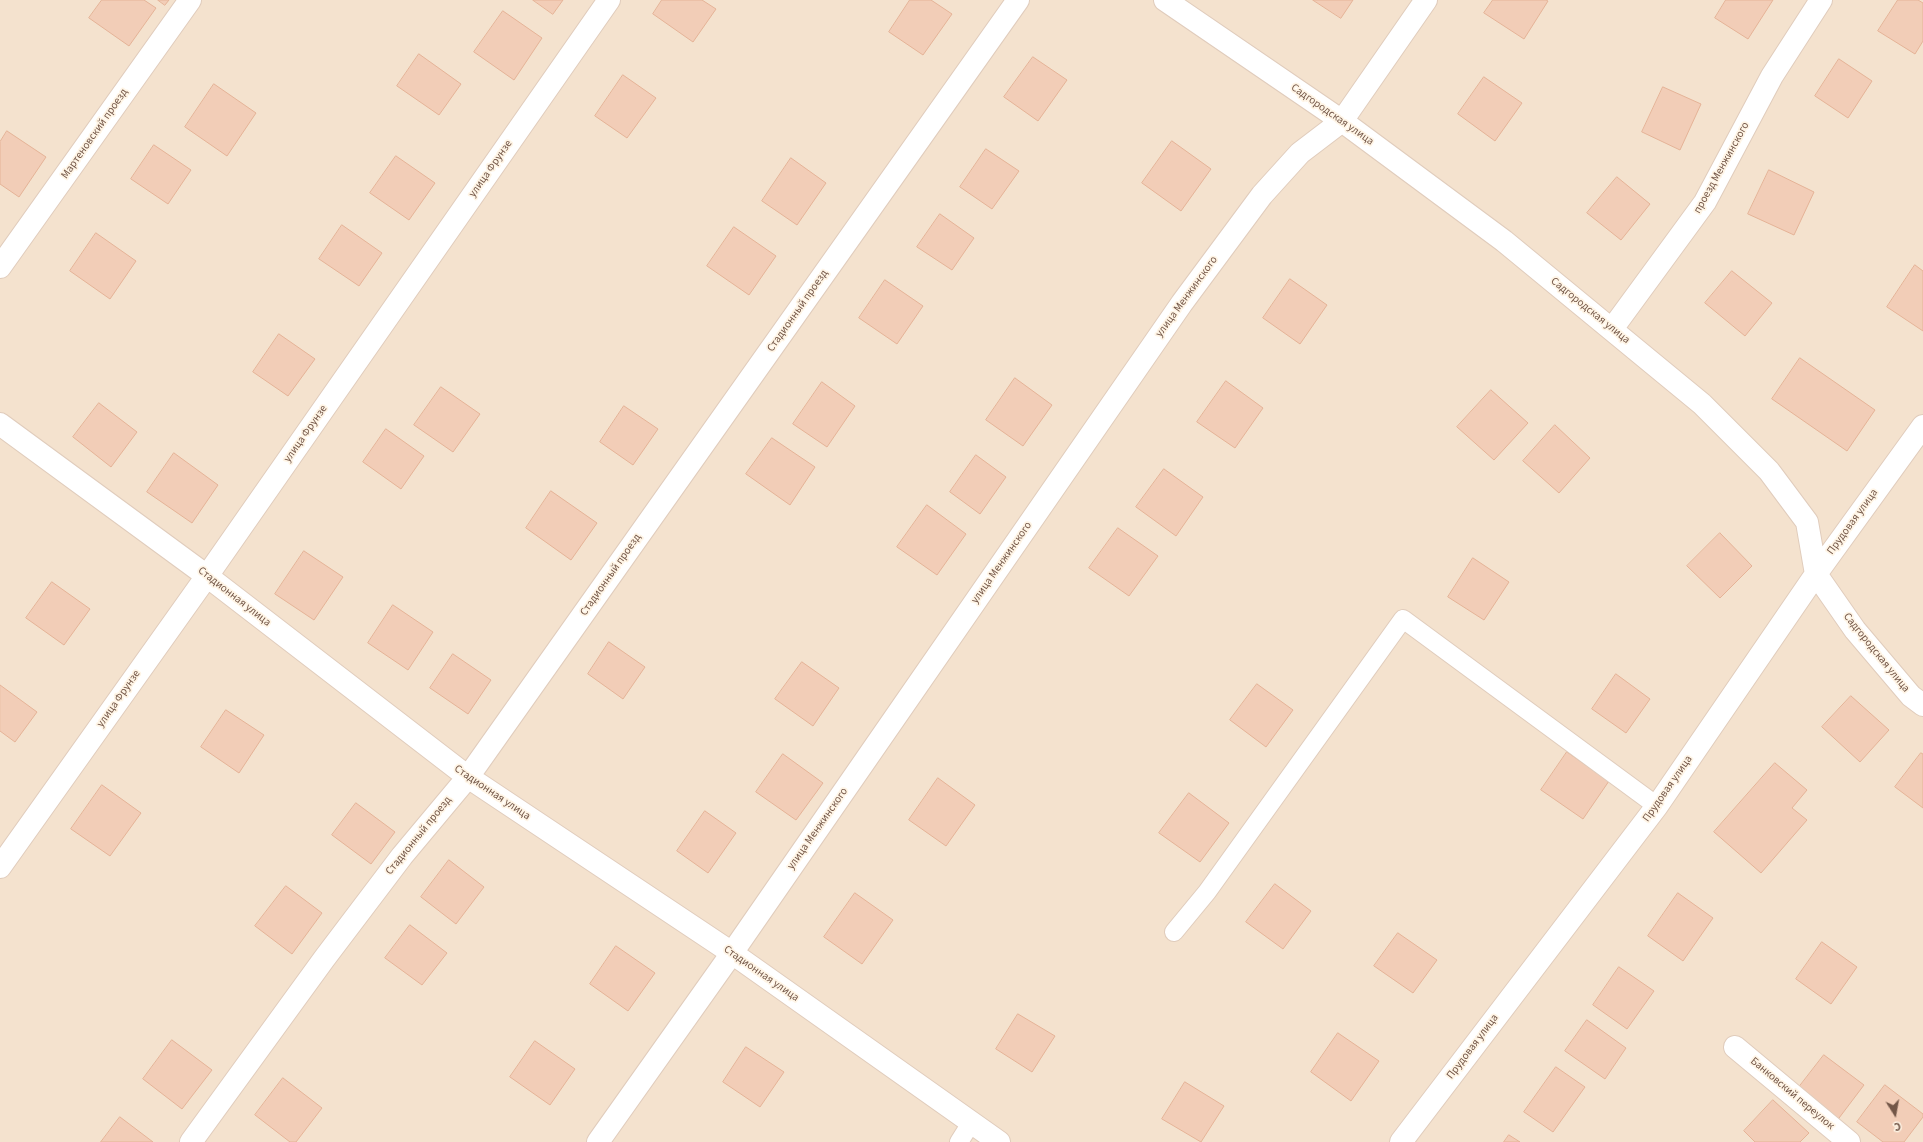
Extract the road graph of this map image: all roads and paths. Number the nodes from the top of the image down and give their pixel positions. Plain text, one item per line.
1 (190, 0) edge
2 (609, 0) edge
3 (1018, 0) edge
4 (1165, 0) edge
5 (1426, 0) edge
6 (1821, 0) edge
7 (1342, 121) junction
8 (0, 267) edge
9 (1612, 329) junction
10 (0, 424) edge
11 (1923, 426) edge
12 (1816, 574) junction
13 (207, 576) junction
14 (1923, 705) edge
15 (468, 777) junction
16 (1657, 806) junction
17 (0, 867) edge
18 (1174, 932) dead end
19 (732, 953) junction
20 (1735, 1047) dead end
21 (971, 1123) junction
22 (191, 1142) edge
23 (598, 1142) edge
24 (959, 1142) edge
25 (999, 1142) edge
26 (1401, 1142) edge
27 (1849, 1142) edge

1 - 8 street, Мартеновский проезд
2 - 13 street, улица Фрунзе
3 - 15 street, Стадионный проезд
4 - 7 street, Садгородская улица
5 - 7 street, улица Менжинского
6 - 9 street, проезд Менжинского
7 - 9 street, Садгородская улица
7 - 19 street, улица Менжинского
9 - 12 street, Садгородская улица
10 - 13 street, Стадионная улица
11 - 12 street, Прудовая улица
12 - 14 street, Садгородская улица
12 - 16 street, Прудовая улица
13 - 15 street, Стадионная улица
13 - 17 street, улица Фрунзе
15 - 19 street, Стадионная улица
15 - 22 street, Стадионный проезд
16 - 18 lane
16 - 26 street, Прудовая улица
19 - 21 street, Стадионная улица
19 - 23 street, улица Менжинского
20 - 27 street, Банковский переулок
21 - 24 lane
21 - 25 street, Стадионная улица

